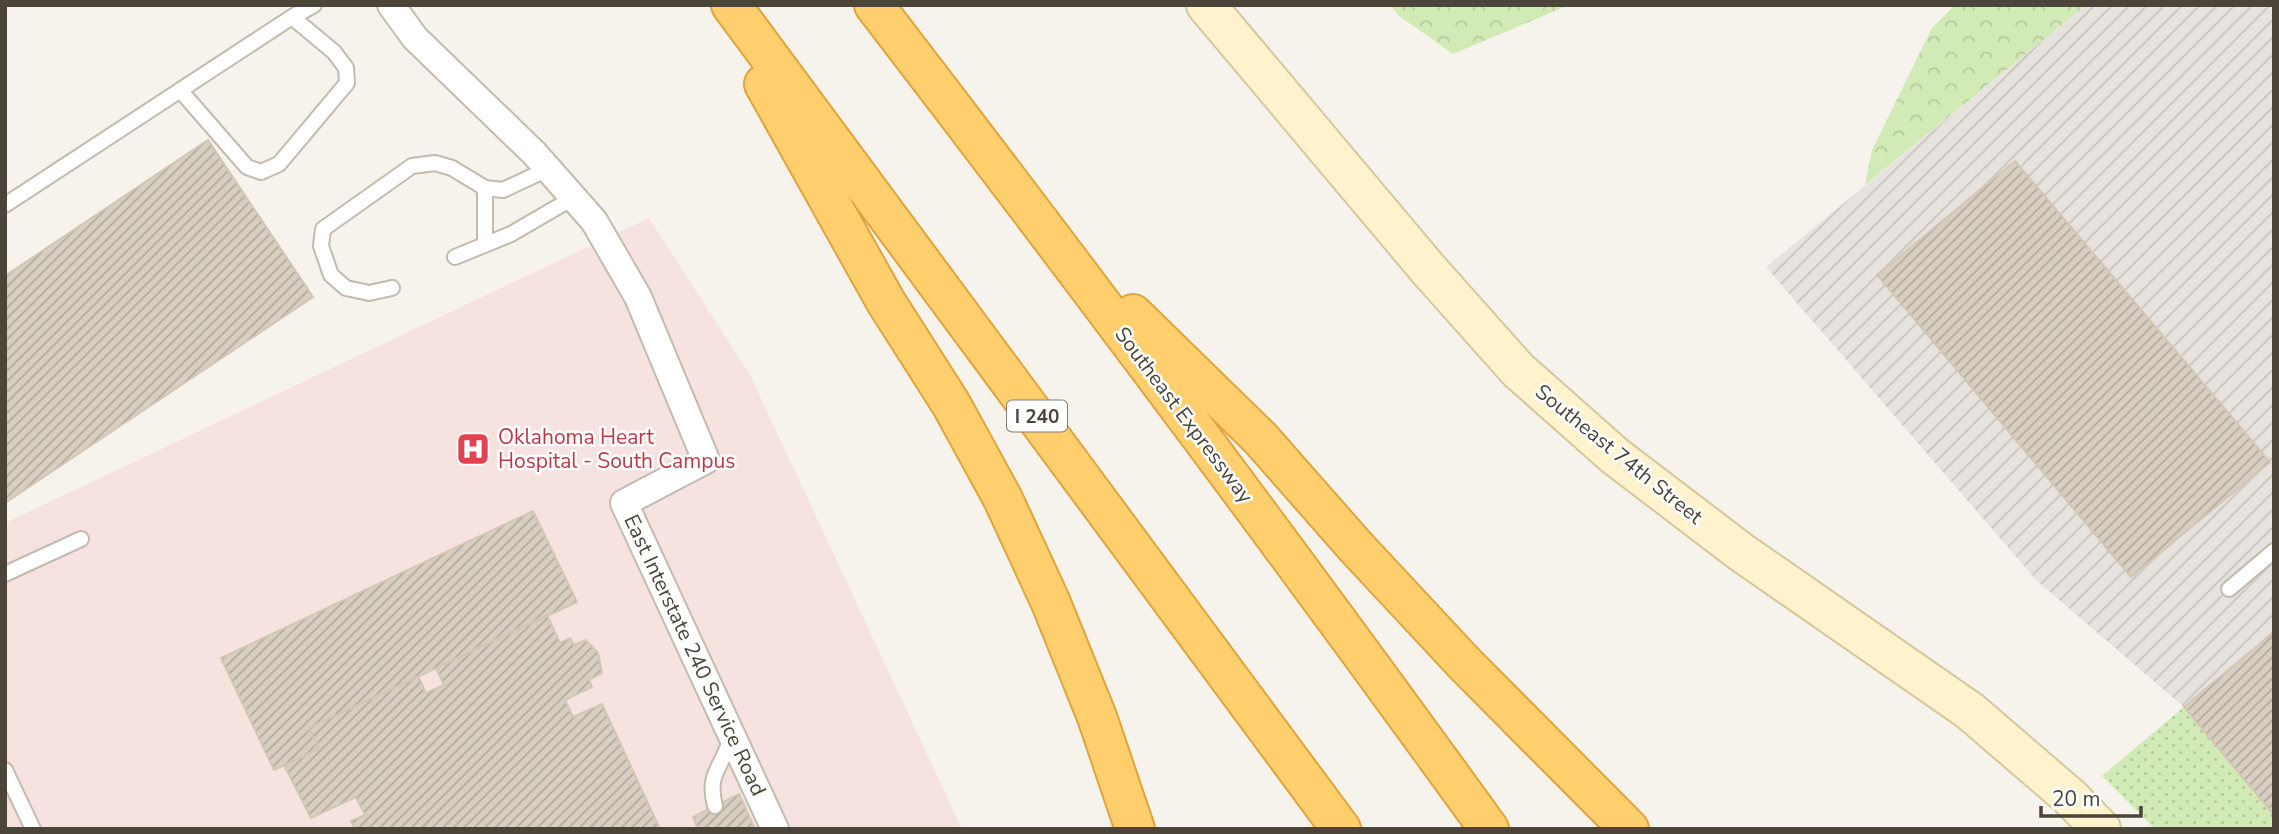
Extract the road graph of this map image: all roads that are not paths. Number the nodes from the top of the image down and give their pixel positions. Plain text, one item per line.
1 (314, 5) edge
2 (391, 5) edge
3 (721, 5) edge
4 (731, 5) edge
5 (874, 5) edge
6 (1206, 5) edge
7 (292, 17) junction
8 (180, 90) junction
9 (548, 169) junction
10 (485, 188) junction
11 (573, 198) junction
12 (5, 205) edge
13 (1049, 232) junction
14 (485, 245) junction
15 (454, 257) dead end
16 (392, 288) dead end
17 (81, 540) dead end
18 (2274, 551) edge
19 (5, 575) edge
20 (2229, 589) dead end
21 (732, 736) junction
22 (5, 770) edge
23 (715, 806) dead end
24 (33, 829) edge
25 (775, 829) edge
26 (1135, 829) edge
27 (1341, 829) edge
28 (1489, 829) edge
29 (1629, 829) edge
30 (2101, 829) edge

1 - 7 lane
2 - 9 street, East Interstate 240 Service Road
3 - 26 highway
4 - 27 highway, I 240
5 - 13 highway, Southeast Expressway
6 - 30 street, Southeast 74th Street
7 - 8 lane
7 - 8 lane
8 - 12 lane
9 - 10 lane
9 - 11 street, East Interstate 240 Service Road
10 - 14 lane
10 - 16 lane
11 - 14 lane
11 - 21 street, East Interstate 240 Service Road
13 - 28 highway, Southeast Expressway
13 - 29 highway
14 - 15 lane
17 - 19 lane
18 - 20 lane
21 - 23 lane
21 - 25 street, East Interstate 240 Service Road
22 - 24 lane

